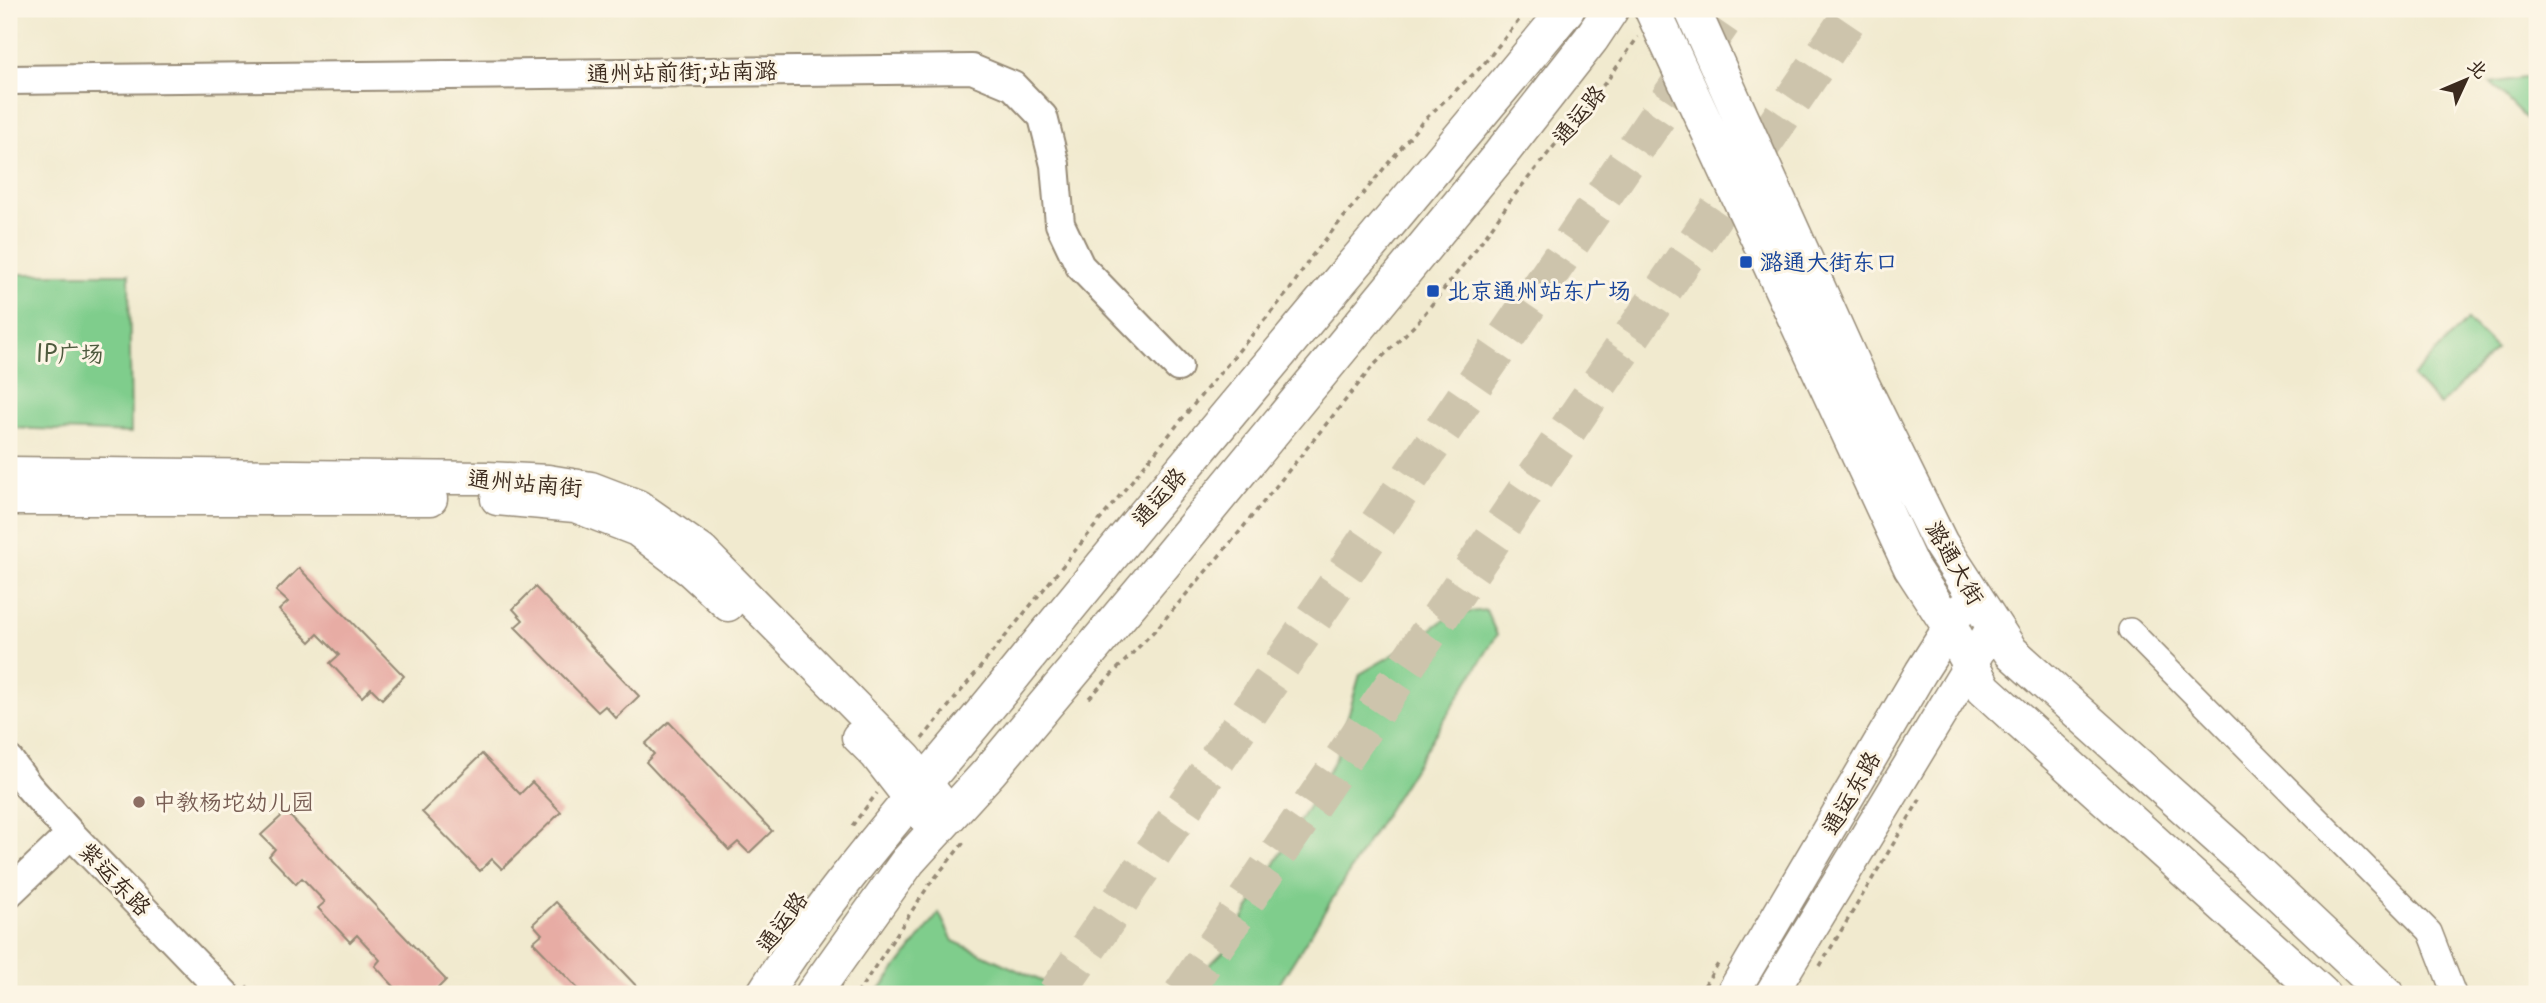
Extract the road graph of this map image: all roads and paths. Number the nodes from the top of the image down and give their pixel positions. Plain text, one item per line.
1 (1528, 9) edge
2 (1567, 9) edge
3 (1611, 9) edge
4 (1692, 9) edge
5 (1653, 11) edge
6 (9, 80) edge
7 (1178, 367) dead end
8 (9, 473) edge
9 (9, 499) edge
10 (1971, 593) junction
11 (1993, 626) junction
12 (1950, 627) junction
13 (2130, 631) dead end
14 (1970, 663) junction
15 (1087, 700) dead end
16 (9, 760) edge
17 (908, 779) junction
18 (951, 828) junction
19 (849, 830) dead end
20 (71, 834) junction
21 (9, 893) edge
22 (752, 989) edge
23 (225, 994) edge
24 (733, 994) edge
25 (813, 994) edge
26 (858, 994) edge
27 (1732, 994) edge
28 (1771, 994) edge
29 (2322, 994) edge
30 (2386, 994) edge
31 (2455, 994) edge

1 - 17 path, 通运路
2 - 17 main road, 通运路
3 - 18 main road, 通运路
4 - 10 main road, 潞通大街
5 - 12 main road, 潞通大街
5 - 15 path, 通运路
6 - 7 street, 通州站前街;站南潞
8 - 17 main road, 通州站南街
9 - 17 main road, 通州站南街
10 - 11 main road, 潞通大街
10 - 12 main road, 通运东路
11 - 14 main road, 通运东路
11 - 30 main road, 潞通大街
12 - 14 main road, 潞通大街
12 - 27 main road, 通运东路
13 - 31 street
14 - 28 main road, 通运东路
14 - 29 main road, 潞通大街
16 - 20 street, 紫运东路
17 - 18 main road, 通州站南街
17 - 19 path, 通运路
17 - 22 main road, 通运路
18 - 25 main road, 通运路
18 - 26 path
20 - 21 street
20 - 23 street, 紫运东路
22 - 24 path

